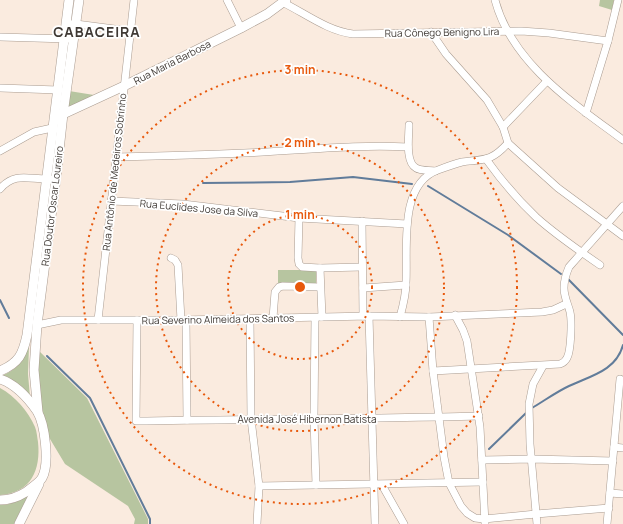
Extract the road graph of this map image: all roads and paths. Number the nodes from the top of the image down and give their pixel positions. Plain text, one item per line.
1 (69, 0) edge
2 (79, 0) edge
3 (134, 0) edge
4 (228, 0) edge
5 (495, 0) edge
6 (618, 0) edge
7 (285, 1) edge
8 (66, 24) junction
9 (76, 24) junction
10 (240, 28) junction
11 (130, 31) junction
12 (507, 31) junction
13 (431, 32) junction
14 (0, 37) edge
15 (64, 38) junction
16 (75, 39) junction
17 (608, 41) junction
18 (547, 81) junction
19 (124, 86) junction
20 (0, 88) edge
21 (58, 90) junction
22 (586, 113) junction
23 (63, 114) junction
24 (54, 117) junction
25 (409, 125) dead end
26 (503, 127) junction
27 (52, 128) junction
28 (623, 140) edge
29 (508, 143) junction
30 (408, 147) junction
31 (0, 151) edge
32 (116, 157) junction
33 (486, 159) junction
34 (435, 171) junction
35 (56, 178) junction
36 (46, 179) junction
37 (0, 189) edge
38 (111, 201) junction
39 (623, 206) edge
40 (298, 218) junction
41 (362, 221) junction
42 (607, 223) junction
43 (407, 224) junction
44 (623, 236) edge
45 (582, 252) junction
46 (171, 258) dead end
47 (600, 265) dead end
48 (362, 267) junction
49 (320, 268) junction
50 (406, 285) junction
51 (320, 287) junction
52 (363, 288) junction
53 (566, 304) junction
54 (456, 315) junction
55 (366, 316) junction
56 (400, 316) junction
57 (429, 316) junction
58 (318, 317) junction
59 (273, 318) junction
60 (250, 319) junction
61 (98, 320) junction
62 (137, 320) junction
63 (184, 320) junction
64 (37, 325) junction
65 (543, 366) junction
66 (472, 370) junction
67 (0, 371) edge
68 (433, 371) junction
69 (0, 379) edge
70 (620, 379) dead end
71 (620, 405) edge
72 (38, 412) junction
73 (479, 416) junction
74 (439, 417) junction
75 (314, 418) junction
76 (252, 419) junction
77 (372, 419) junction
78 (187, 420) junction
79 (614, 447) junction
80 (623, 448) edge
81 (532, 458) junction
82 (482, 460) junction
83 (613, 461) junction
84 (42, 478) junction
85 (483, 482) junction
86 (449, 483) junction
87 (316, 485) junction
88 (374, 485) junction
89 (382, 485) junction
90 (259, 486) junction
91 (610, 492) junction
92 (623, 494) edge
93 (0, 500) edge
94 (609, 508) junction
95 (536, 514) junction
96 (485, 522) edge
97 (19, 524) edge
98 (257, 524) edge
99 (375, 524) edge
100 (404, 524) edge
101 (537, 524) edge
102 (607, 524) edge

1 - 8 main road, Rua Doutor Oscar Loureiro
2 - 9 main road, Rua Doutor Oscar Loureiro
3 - 11 street, Rua Antônio de Medeiros Sobrinho
4 - 10 street
5 - 12 street
6 - 17 street
7 - 10 main road, Rua Maria Barbosa
7 - 13 street, Rua Cônego Benigno Lira
8 - 9 street
8 - 15 main road, Rua Doutor Oscar Loureiro
9 - 11 street
9 - 16 main road, Rua Doutor Oscar Loureiro
10 - 19 main road, Rua Maria Barbosa
11 - 19 street, Rua Antônio de Medeiros Sobrinho
12 - 13 street, Rua Cônego Benigno Lira
12 - 17 street, Rua Cônego Benigno Lira
12 - 18 street
13 - 26 street
14 - 15 street
15 - 16 street
15 - 21 main road, Rua Doutor Oscar Loureiro
16 - 23 main road, Rua Doutor Oscar Loureiro
17 - 22 street
18 - 22 street
18 - 26 street
19 - 23 main road, Rua Maria Barbosa
19 - 32 street, Rua Antônio de Medeiros Sobrinho
20 - 21 street
21 - 24 main road, Rua Doutor Oscar Loureiro
22 - 28 street
23 - 24 main road, Rua Maria Barbosa
23 - 35 main road, Rua Doutor Oscar Loureiro
24 - 27 main road, Rua Doutor Oscar Loureiro
25 - 30 street
26 - 29 street
27 - 31 street
27 - 36 main road, Rua Doutor Oscar Loureiro
29 - 33 street
29 - 42 street
30 - 32 street
30 - 34 street
32 - 38 street, Rua Antônio de Medeiros Sobrinho
33 - 34 street
33 - 45 street
34 - 43 street
35 - 36 street
35 - 64 main road, Rua Doutor Oscar Loureiro
36 - 37 street
36 - 67 main road, Rua Doutor Oscar Loureiro
38 - 40 street, Rua Euclides Jose da Silva
38 - 61 street, Rua Antônio de Medeiros Sobrinho
39 - 42 street
40 - 41 street, Rua Euclides Jose da Silva
40 - 49 street
41 - 43 street, Rua Euclides Jose da Silva
41 - 48 street
42 - 44 street
42 - 45 street
43 - 50 street
45 - 47 street
45 - 53 street
46 - 63 street
48 - 49 street
48 - 52 street
49 - 51 street
50 - 52 street
50 - 56 street
51 - 58 street
51 - 59 street
52 - 55 street
53 - 54 street, Rua Severino Almeida dos Santos
53 - 65 street
54 - 57 street, Rua Severino Almeida dos Santos
54 - 66 street
55 - 56 street, Rua Severino Almeida dos Santos
55 - 58 street, Rua Severino Almeida dos Santos
55 - 77 street
56 - 57 street, Rua Severino Almeida dos Santos
57 - 68 street
58 - 59 street, Rua Severino Almeida dos Santos
58 - 75 street
59 - 60 street, Rua Severino Almeida dos Santos
60 - 63 street, Rua Severino Almeida dos Santos
60 - 76 street
61 - 62 street, Rua Severino Almeida dos Santos
61 - 64 street, Rua Severino Almeida dos Santos
62 - 63 street, Rua Severino Almeida dos Santos
62 - 78 street, Avenida José Hibernon Batista
63 - 78 street
64 - 72 main road, Rua Doutor Oscar Loureiro
65 - 66 street
65 - 81 street
66 - 68 street
66 - 73 street
68 - 74 street
69 - 72 main road
70 - 71 street
71 - 79 street
72 - 84 main road
73 - 74 street, Avenida José Hibernon Batista
73 - 82 street
74 - 77 street, Avenida José Hibernon Batista
74 - 86 street
75 - 76 street, Avenida José Hibernon Batista
75 - 77 street, Avenida José Hibernon Batista
75 - 87 street
76 - 78 street, Avenida José Hibernon Batista
76 - 90 street
77 - 88 street
79 - 80 street
79 - 83 street
81 - 82 street
81 - 83 street
81 - 95 street
82 - 85 street
83 - 91 street
84 - 93 main road
84 - 97 main road
85 - 86 street
85 - 96 street
86 - 89 street
86 - 96 street
87 - 88 street
87 - 90 street
88 - 89 street
88 - 99 street
89 - 100 street
90 - 98 street
91 - 92 street
91 - 94 street
94 - 95 street
94 - 102 street
95 - 96 street
95 - 101 street

